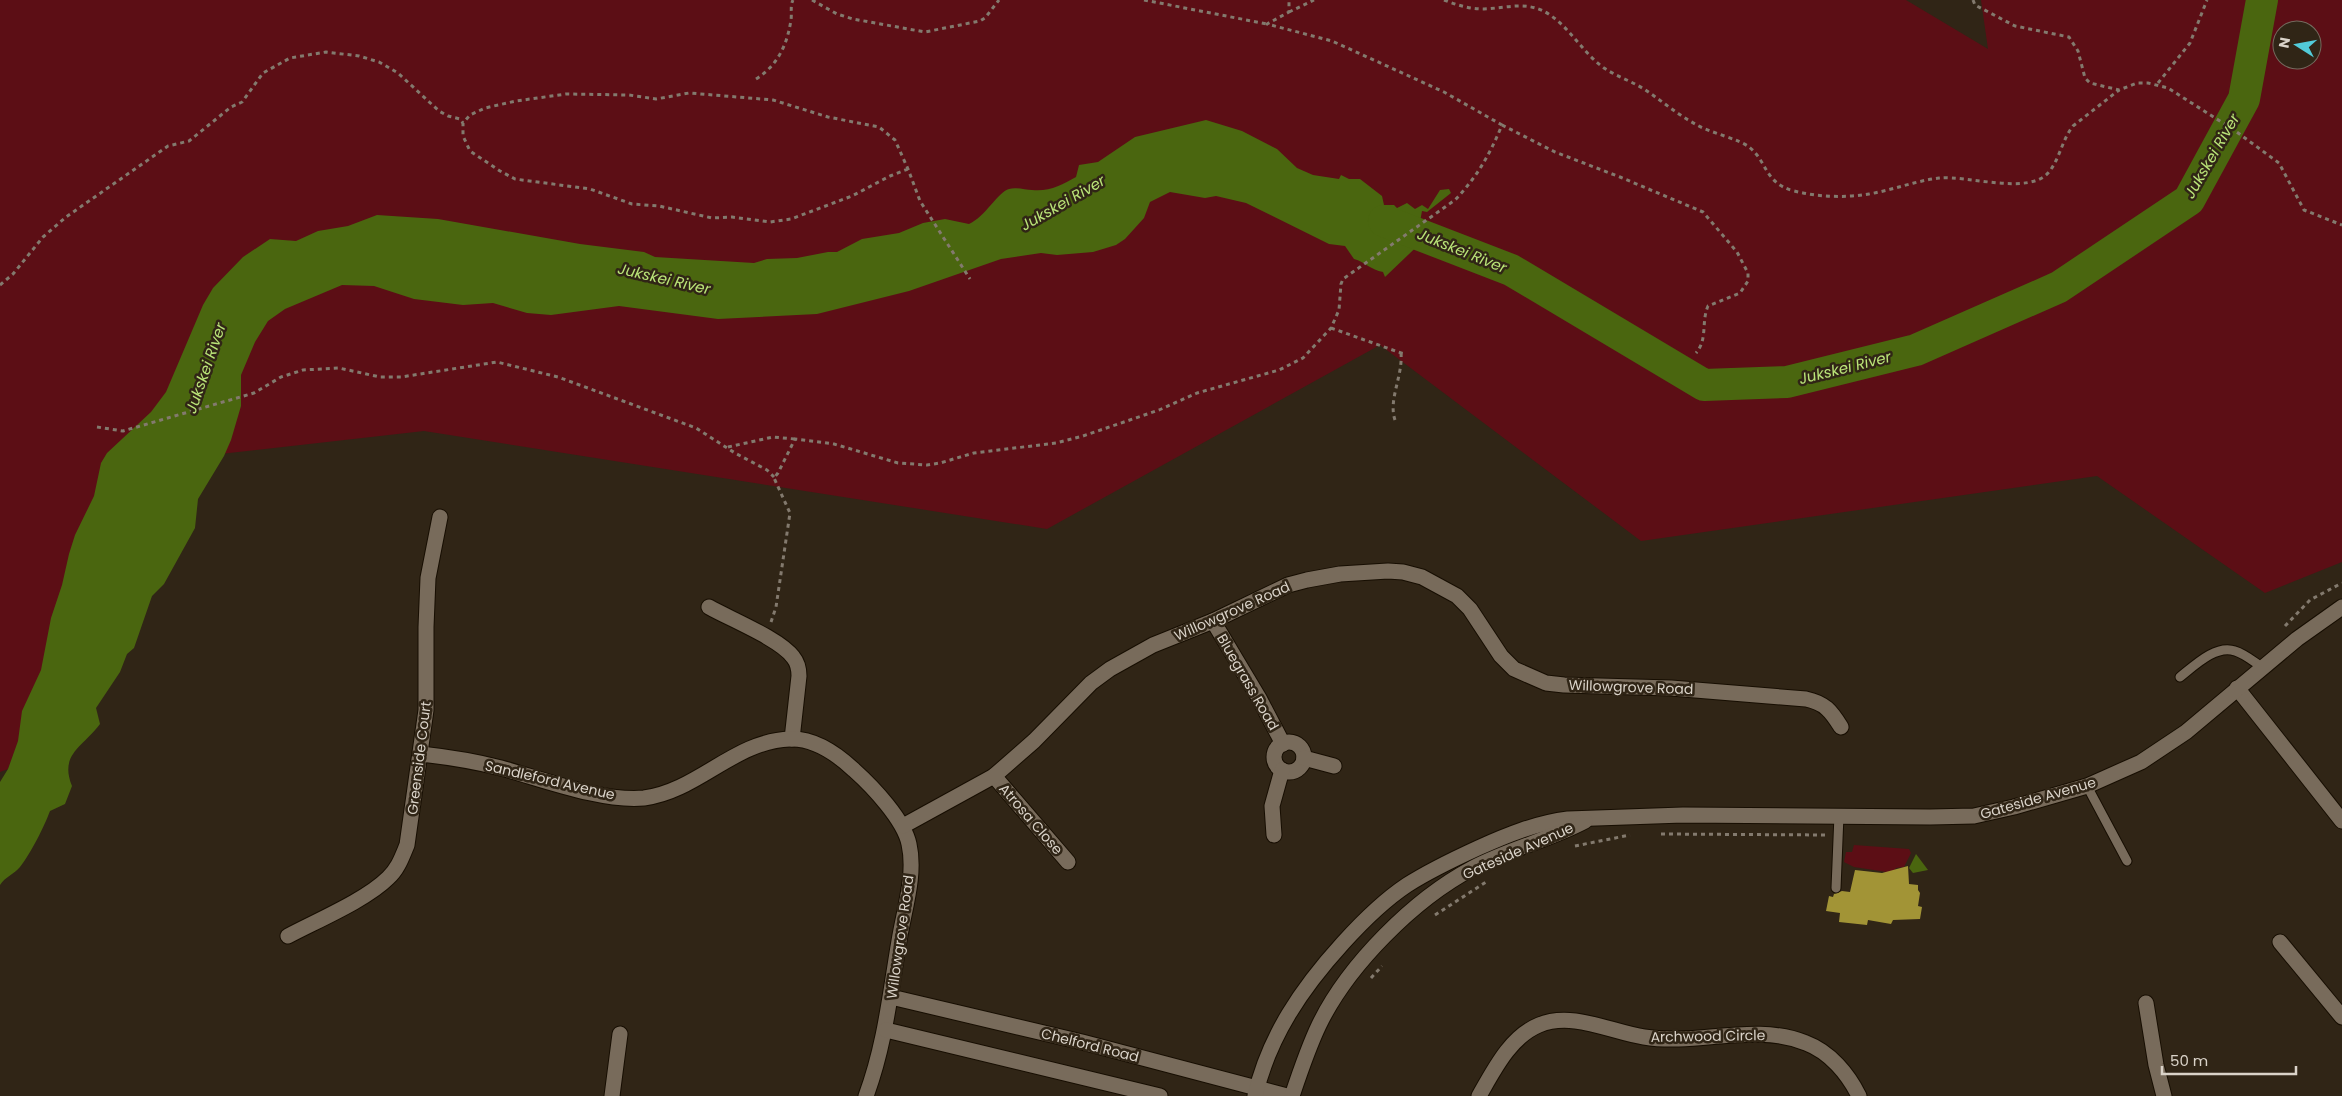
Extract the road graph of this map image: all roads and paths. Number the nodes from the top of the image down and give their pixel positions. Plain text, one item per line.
1 (812, 0) edge
2 (999, 0) edge
3 (1144, 0) edge
4 (1289, 0) edge
5 (1314, 0) edge
6 (1444, 0) edge
7 (1973, 0) edge
8 (2207, 0) edge
9 (793, 1) edge
10 (1289, 12) junction
11 (1267, 24) junction
12 (756, 79) dead end
13 (2158, 83) junction
14 (2119, 90) junction
15 (463, 123) junction
16 (1502, 125) junction
17 (908, 169) junction
18 (2342, 225) edge
19 (970, 279) dead end
20 (0, 285) edge
21 (1330, 328) junction
22 (1696, 353) dead end
23 (1395, 420) dead end
24 (97, 427) dead end
25 (794, 438) junction
26 (727, 447) junction
27 (774, 478) junction
28 (440, 517) dead end
29 (708, 607) dead end
30 (2342, 607) edge
31 (1213, 621) junction
32 (764, 636) junction
33 (2262, 667) junction
34 (2180, 677) dead end
35 (2237, 688) junction
36 (1841, 727) dead end
37 (792, 739) junction
38 (1283, 744) junction
39 (421, 754) junction
40 (1304, 758) junction
41 (1334, 766) dead end
42 (1282, 770) junction
43 (994, 776) junction
44 (2086, 786) junction
45 (1840, 815) junction
46 (1588, 819) junction
47 (2342, 821) edge
48 (904, 826) junction
49 (1274, 835) dead end
50 (2127, 861) dead end
51 (1068, 862) dead end
52 (1836, 888) dead end
53 (288, 936) dead end
54 (2280, 942) dead end
55 (892, 998) junction
56 (2146, 1003) dead end
57 (2342, 1017) edge
58 (886, 1030) junction
59 (620, 1034) dead end
60 (1256, 1092) edge
61 (612, 1096) edge
62 (866, 1096) edge
63 (1160, 1096) edge
64 (1287, 1096) edge
65 (1292, 1096) edge
66 (1479, 1096) edge
67 (1859, 1096) edge
68 (2164, 1096) edge

1 - 2 path
3 - 11 path
4 - 10 path
5 - 10 path
6 - 14 path
7 - 14 path
8 - 13 path
9 - 12 path
10 - 11 path
11 - 16 path
13 - 14 path
13 - 18 path
15 - 17 path
15 - 17 path
15 - 20 path
16 - 21 path
16 - 22 path
17 - 19 path
21 - 23 path
21 - 25 path
24 - 26 path
25 - 26 path
25 - 27 path
26 - 27 path
27 - 32 path
28 - 39 street, Greenside Court
29 - 32 street
30 - 33 street, Gateside Avenue
31 - 36 street, Willowgrove Road
31 - 38 street, Bluegrass Road
31 - 43 street, Willowgrove Road
32 - 37 street
33 - 34 lane
33 - 35 street, Gateside Avenue
35 - 44 street, Gateside Avenue
35 - 47 street
37 - 39 street, Sandleford Avenue
37 - 48 street, Sandleford Avenue
38 - 40 street
38 - 42 street
39 - 53 street, Greenside Court
40 - 41 street
40 - 42 street
42 - 49 street
43 - 48 street, Willowgrove Road
43 - 51 street, Atrosa Close
44 - 45 street, Gateside Avenue
44 - 50 lane
45 - 46 street, Gateside Avenue
45 - 52 lane
46 - 60 street, Gateside Avenue
46 - 65 street, Gateside Avenue
48 - 55 street, Willowgrove Road
54 - 57 street
55 - 58 street, Willowgrove Road
55 - 60 street, Chelford Road
56 - 68 street
58 - 62 street, Willowgrove Road
58 - 63 street
59 - 61 street
60 - 64 street, Chelford Road
66 - 67 street, Archwood Circle

